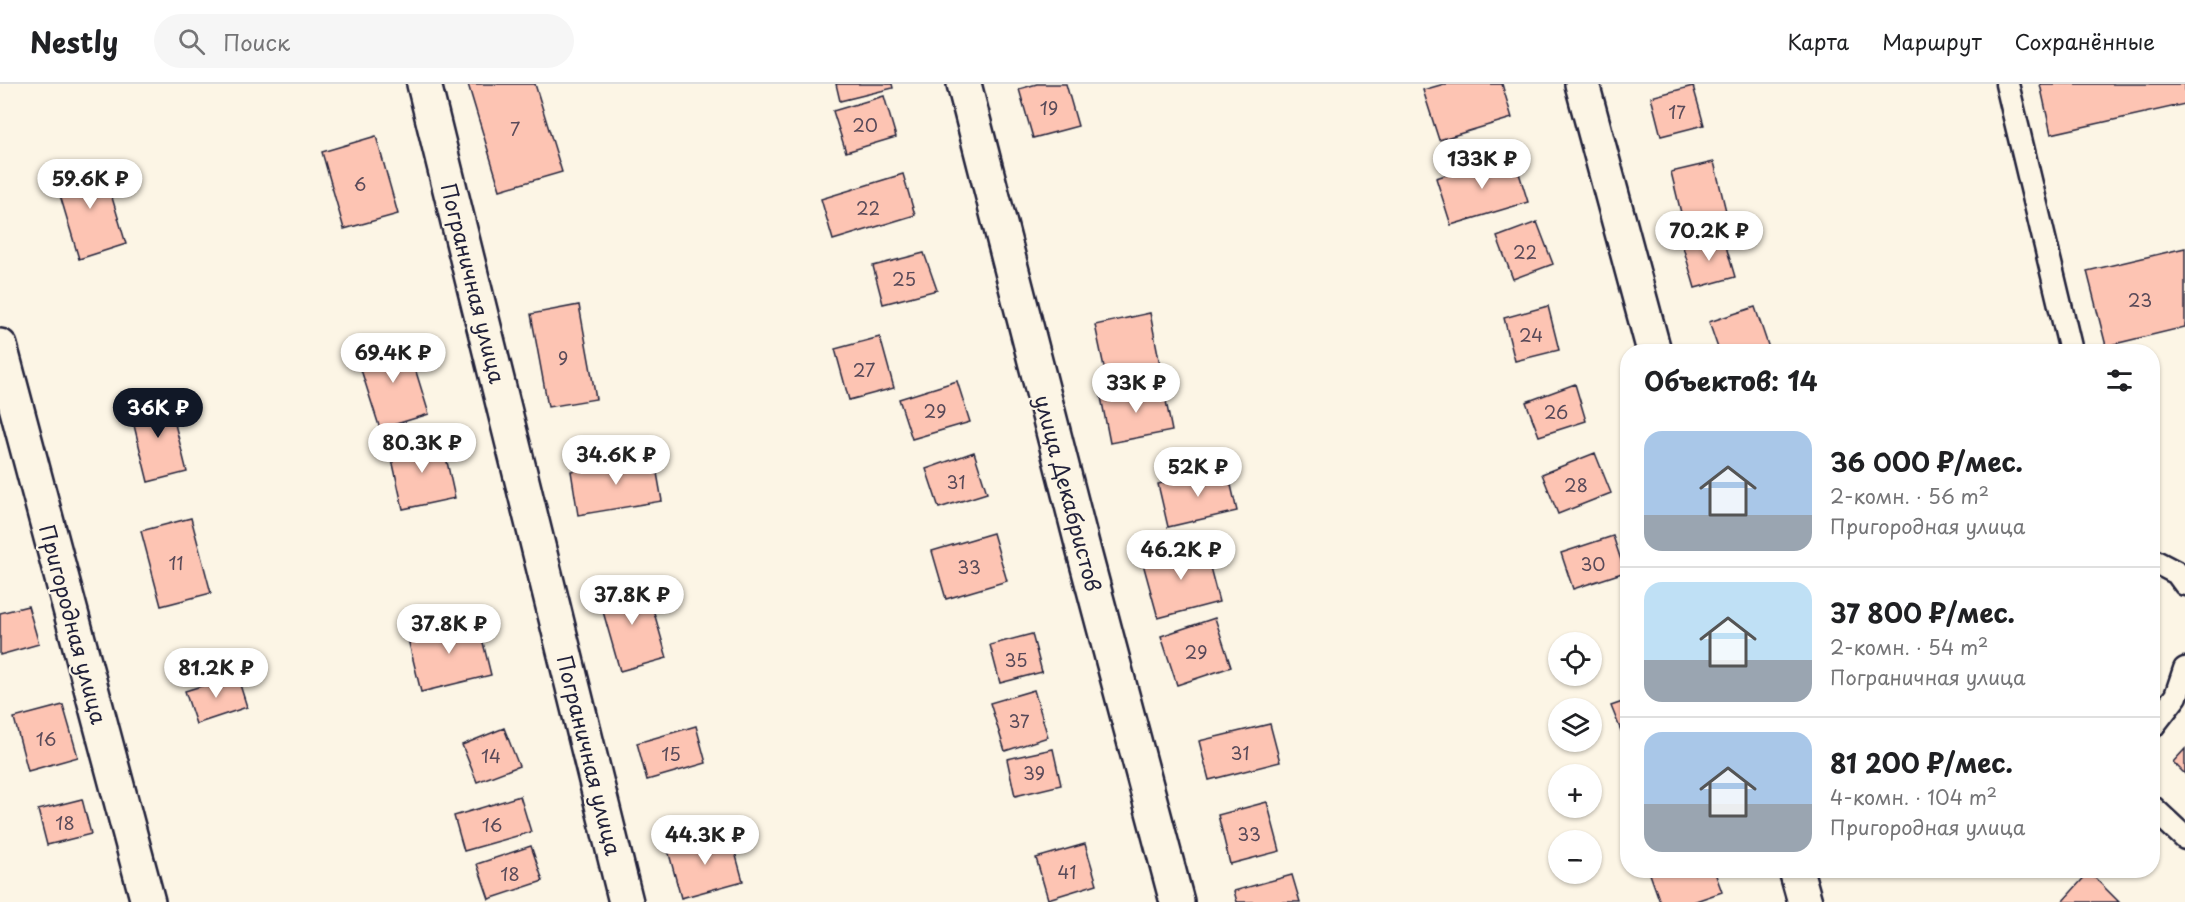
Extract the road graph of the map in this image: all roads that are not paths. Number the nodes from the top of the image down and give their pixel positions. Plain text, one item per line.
1 (424, 84) edge
2 (964, 84) edge
3 (1582, 84) edge
4 (2007, 84) edge
5 (1652, 344) edge
6 (2069, 344) edge
7 (0, 346) edge
8 (2160, 564) edge
9 (2185, 584) edge
10 (2185, 669) edge
11 (2160, 717) edge
12 (2160, 815) edge
13 (2185, 838) edge
14 (1798, 878) edge
15 (148, 902) edge
16 (626, 902) edge
17 (1177, 902) edge
18 (1805, 902) edge

1 - 16 street, Пограничная улица
2 - 17 street, улица Декабристов
3 - 5 street
4 - 6 lane
7 - 15 street, Пригородная улица
8 - 9 lane
10 - 11 lane
12 - 13 lane
14 - 18 street

